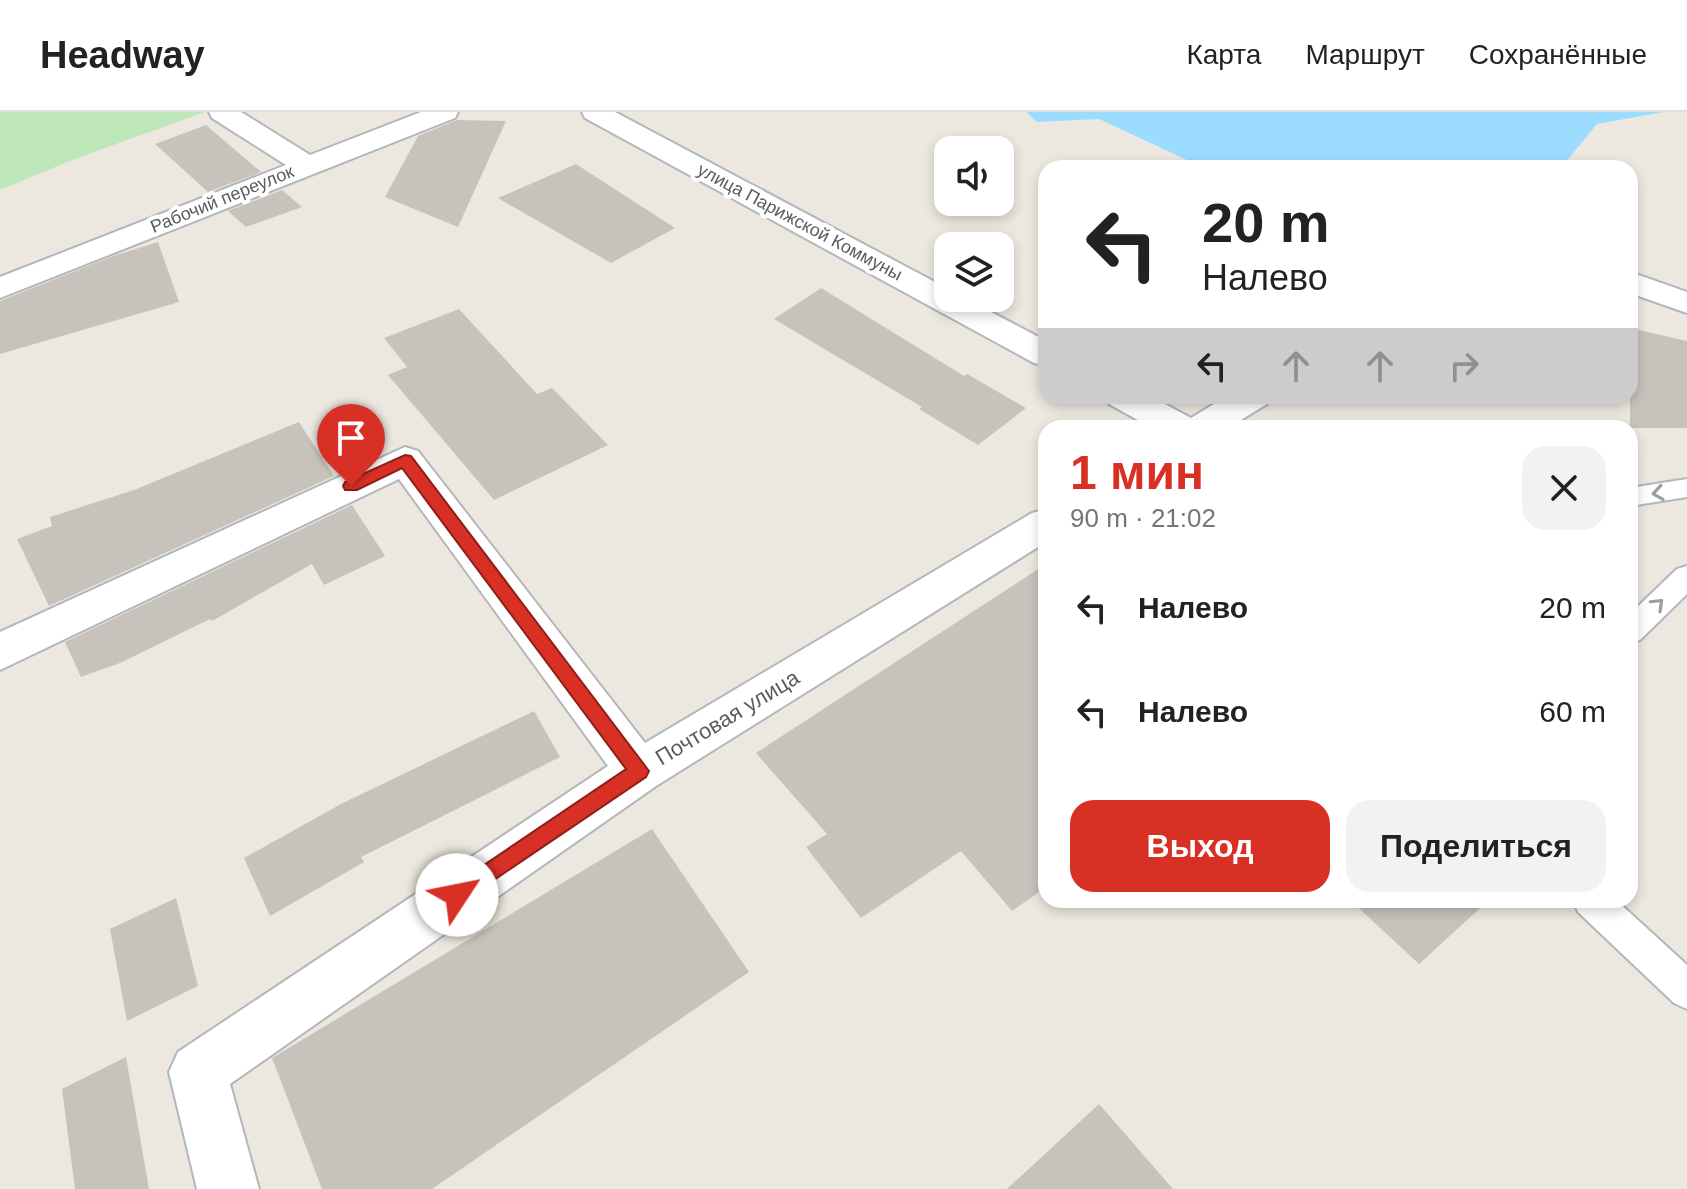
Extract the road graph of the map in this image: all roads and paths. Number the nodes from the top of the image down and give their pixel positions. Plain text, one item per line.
1 (222, 112) edge
2 (445, 112) edge
3 (595, 112) edge
4 (306, 165) junction
5 (1638, 285) edge
6 (0, 288) edge
7 (1687, 303) edge
8 (1038, 351) edge
9 (1137, 404) edge
10 (1241, 404) edge
11 (1166, 420) edge
12 (1214, 420) edge
13 (1687, 488) edge
14 (1638, 496) edge
15 (1038, 528) edge
16 (1687, 577) edge
17 (1638, 624) edge
18 (0, 652) edge
19 (639, 771) junction
20 (1600, 908) edge
21 (1687, 990) edge
22 (228, 1189) edge

1 - 4 street
2 - 4 street, Рабочий переулок
3 - 8 street, улица Парижской Коммуны
4 - 6 street, Рабочий переулок
5 - 7 street
9 - 11 street
10 - 12 street
13 -> 14 lane
15 - 19 street, Почтовая улица
17 -> 16 lane
18 - 19 street
19 - 22 street, Почтовая улица
20 - 21 lane

